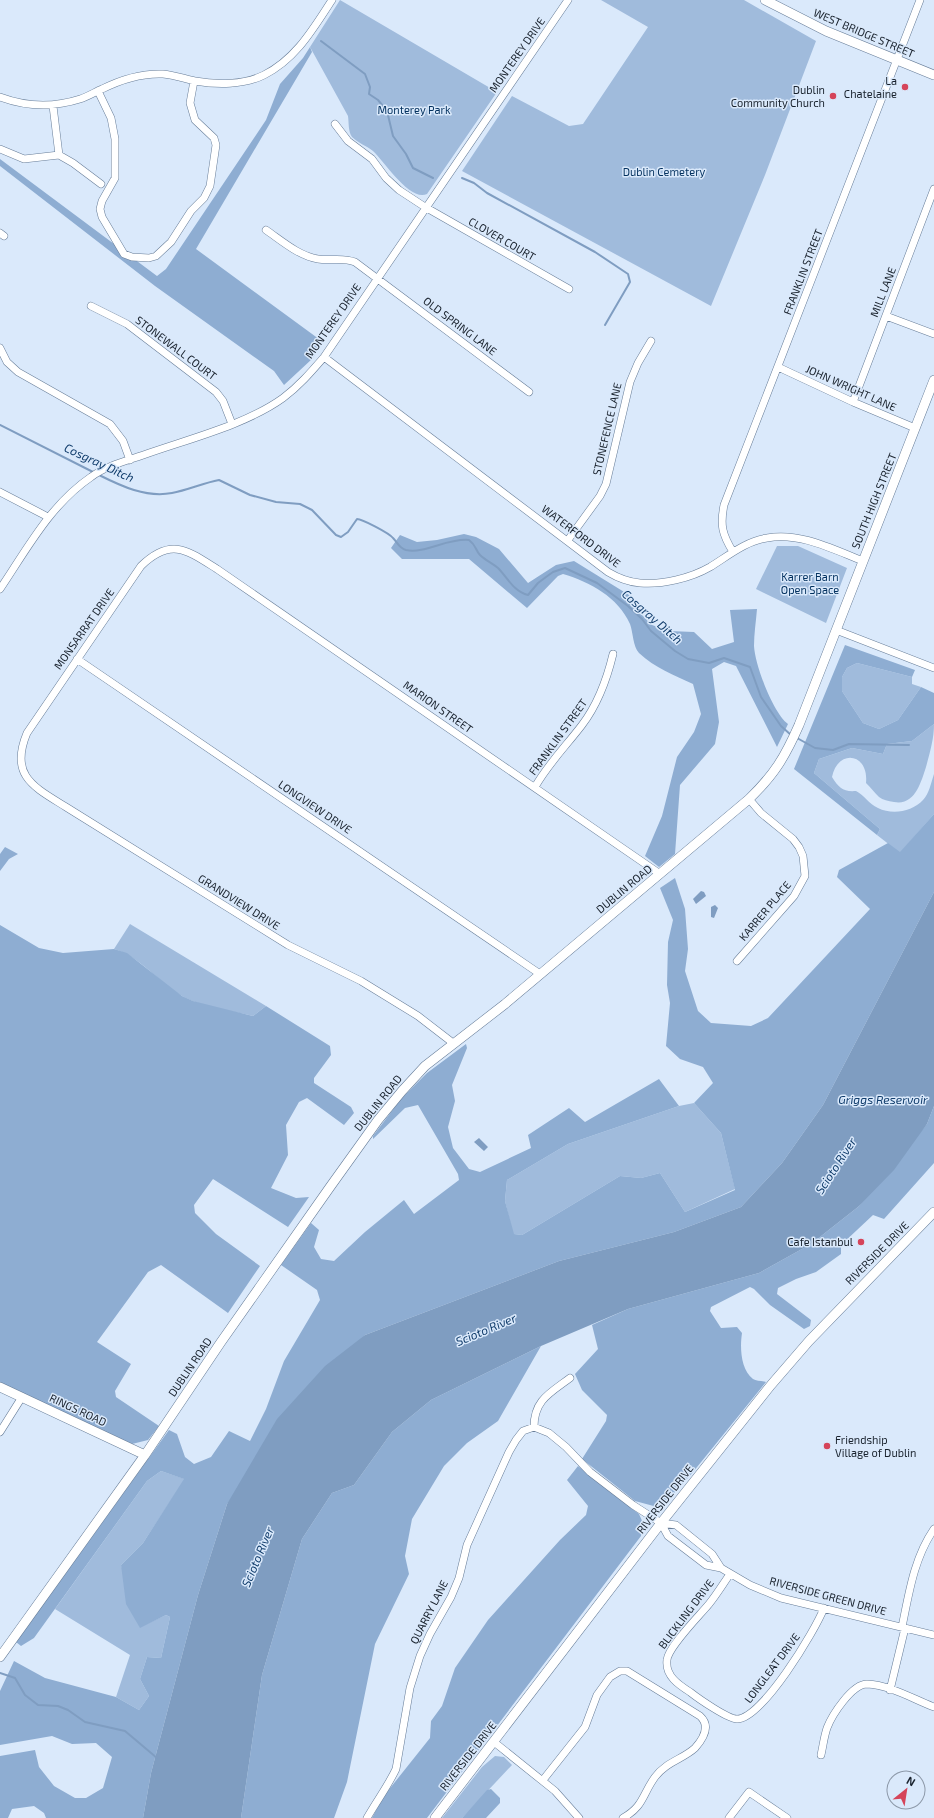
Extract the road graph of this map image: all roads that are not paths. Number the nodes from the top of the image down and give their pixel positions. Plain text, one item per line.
1 (332, 0) edge
2 (568, 0) edge
3 (765, 0) edge
4 (920, 0) edge
5 (896, 61) junction
6 (934, 75) edge
7 (194, 81) junction
8 (98, 91) junction
9 (0, 97) edge
10 (53, 106) junction
11 (335, 124) dead end
12 (0, 148) edge
13 (59, 155) junction
14 (101, 184) dead end
15 (934, 189) edge
16 (425, 207) junction
17 (266, 230) dead end
18 (376, 278) junction
19 (569, 289) dead end
20 (91, 306) dead end
21 (886, 316) junction
22 (934, 334) edge
23 (651, 341) dead end
24 (0, 348) edge
25 (324, 357) junction
26 (778, 367) junction
27 (934, 380) edge
28 (529, 392) dead end
29 (853, 402) junction
30 (232, 424) junction
31 (915, 428) junction
32 (130, 460) junction
33 (0, 492) edge
34 (48, 517) junction
35 (568, 540) junction
36 (733, 552) junction
37 (203, 560) joint
38 (863, 561) junction
39 (0, 589) edge
40 (836, 630) junction
41 (613, 654) dead end
42 (78, 659) junction
43 (934, 668) edge
44 (22, 768) joint
45 (535, 787) junction
46 (749, 799) junction
47 (660, 874) junction
48 (737, 960) dead end
49 (540, 974) junction
50 (453, 1043) junction
51 (934, 1212) edge
52 (570, 1378) dead end
53 (0, 1387) edge
54 (22, 1397) junction
55 (534, 1427) junction
56 (0, 1432) edge
57 (145, 1455) junction
58 (661, 1523) junction
59 (934, 1529) edge
60 (721, 1568) junction
61 (730, 1574) junction
62 (824, 1608) junction
63 (904, 1627) junction
64 (934, 1635) edge
65 (0, 1657) edge
66 (668, 1669) joint
67 (890, 1690) junction
68 (934, 1706) edge
69 (494, 1742) junction
70 (821, 1755) dead end
71 (543, 1780) junction
72 (367, 1818) edge
73 (435, 1818) edge
74 (579, 1818) edge
75 (623, 1818) edge
76 (729, 1818) edge
77 (787, 1818) edge

1 - 7 street
2 - 16 street, MONTEREY DRIVE
3 - 5 main road, WEST BRIDGE STREET
4 - 5 street, FRANKLIN STREET
5 - 6 main road, WEST BRIDGE STREET
5 - 26 street, FRANKLIN STREET
7 - 8 street
7 - 8 street
8 - 10 street
9 - 10 street
10 - 13 street
11 - 16 street, CLOVER COURT
12 - 13 street
13 - 14 street
15 - 21 street, MILL LANE
16 - 18 street, MONTEREY DRIVE
16 - 19 street, CLOVER COURT
17 - 18 street, OLD SPRING LANE
18 - 25 street, MONTEREY DRIVE
18 - 28 street, OLD SPRING LANE
20 - 30 street, STONEWALL COURT
21 - 22 street
21 - 29 street, MILL LANE
23 - 35 street, STONEFENCE LANE
24 - 32 street
25 - 30 street, MONTEREY DRIVE
25 - 35 street, WATERFORD DRIVE
26 - 29 street, JOHN WRIGHT LANE
26 - 36 street, FRANKLIN STREET
27 - 31 main road, SOUTH HIGH STREET
29 - 31 street, JOHN WRIGHT LANE
30 - 32 street, MONTEREY DRIVE
31 - 38 main road, SOUTH HIGH STREET
32 - 34 street, MONTEREY DRIVE
33 - 34 street
34 - 39 street, MONTEREY DRIVE
35 - 36 street, WATERFORD DRIVE
36 - 38 street, WATERFORD DRIVE
37 - 42 street, MONSARRAT DRIVE
37 - 45 street, MARION STREET
38 - 40 main road, SOUTH HIGH STREET
40 - 43 street
40 - 46 main road, DUBLIN ROAD
41 - 45 street, FRANKLIN STREET
42 - 44 street, MONSARRAT DRIVE
42 - 49 street, LONGVIEW DRIVE
44 - 50 street, GRANDVIEW DRIVE
45 - 47 street, MARION STREET
46 - 47 main road, DUBLIN ROAD
46 - 48 street, KARRER PLACE
47 - 49 main road, DUBLIN ROAD
49 - 50 main road, DUBLIN ROAD
50 - 57 main road, DUBLIN ROAD
51 - 58 main road, RIVERSIDE DRIVE
52 - 55 street
53 - 54 main road, RINGS ROAD
54 - 56 street
54 - 57 main road, RINGS ROAD
55 - 58 street
55 - 72 street, QUARRY LANE
57 - 65 main road, DUBLIN ROAD
58 - 60 street, RIVERSIDE GREEN DRIVE
58 - 60 street, RIVERSIDE GREEN DRIVE
58 - 69 main road, RIVERSIDE DRIVE
59 - 63 street
60 - 61 street, RIVERSIDE GREEN DRIVE
61 - 62 street, RIVERSIDE GREEN DRIVE
61 - 66 street, BLICKLING DRIVE
62 - 63 street, RIVERSIDE GREEN DRIVE
62 - 66 street, LONGLEAT DRIVE
63 - 64 street, RIVERSIDE GREEN DRIVE
63 - 67 street
67 - 68 street
67 - 70 street
69 - 71 street
69 - 73 main road, RIVERSIDE DRIVE
71 - 74 street
71 - 75 street
76 - 77 street

